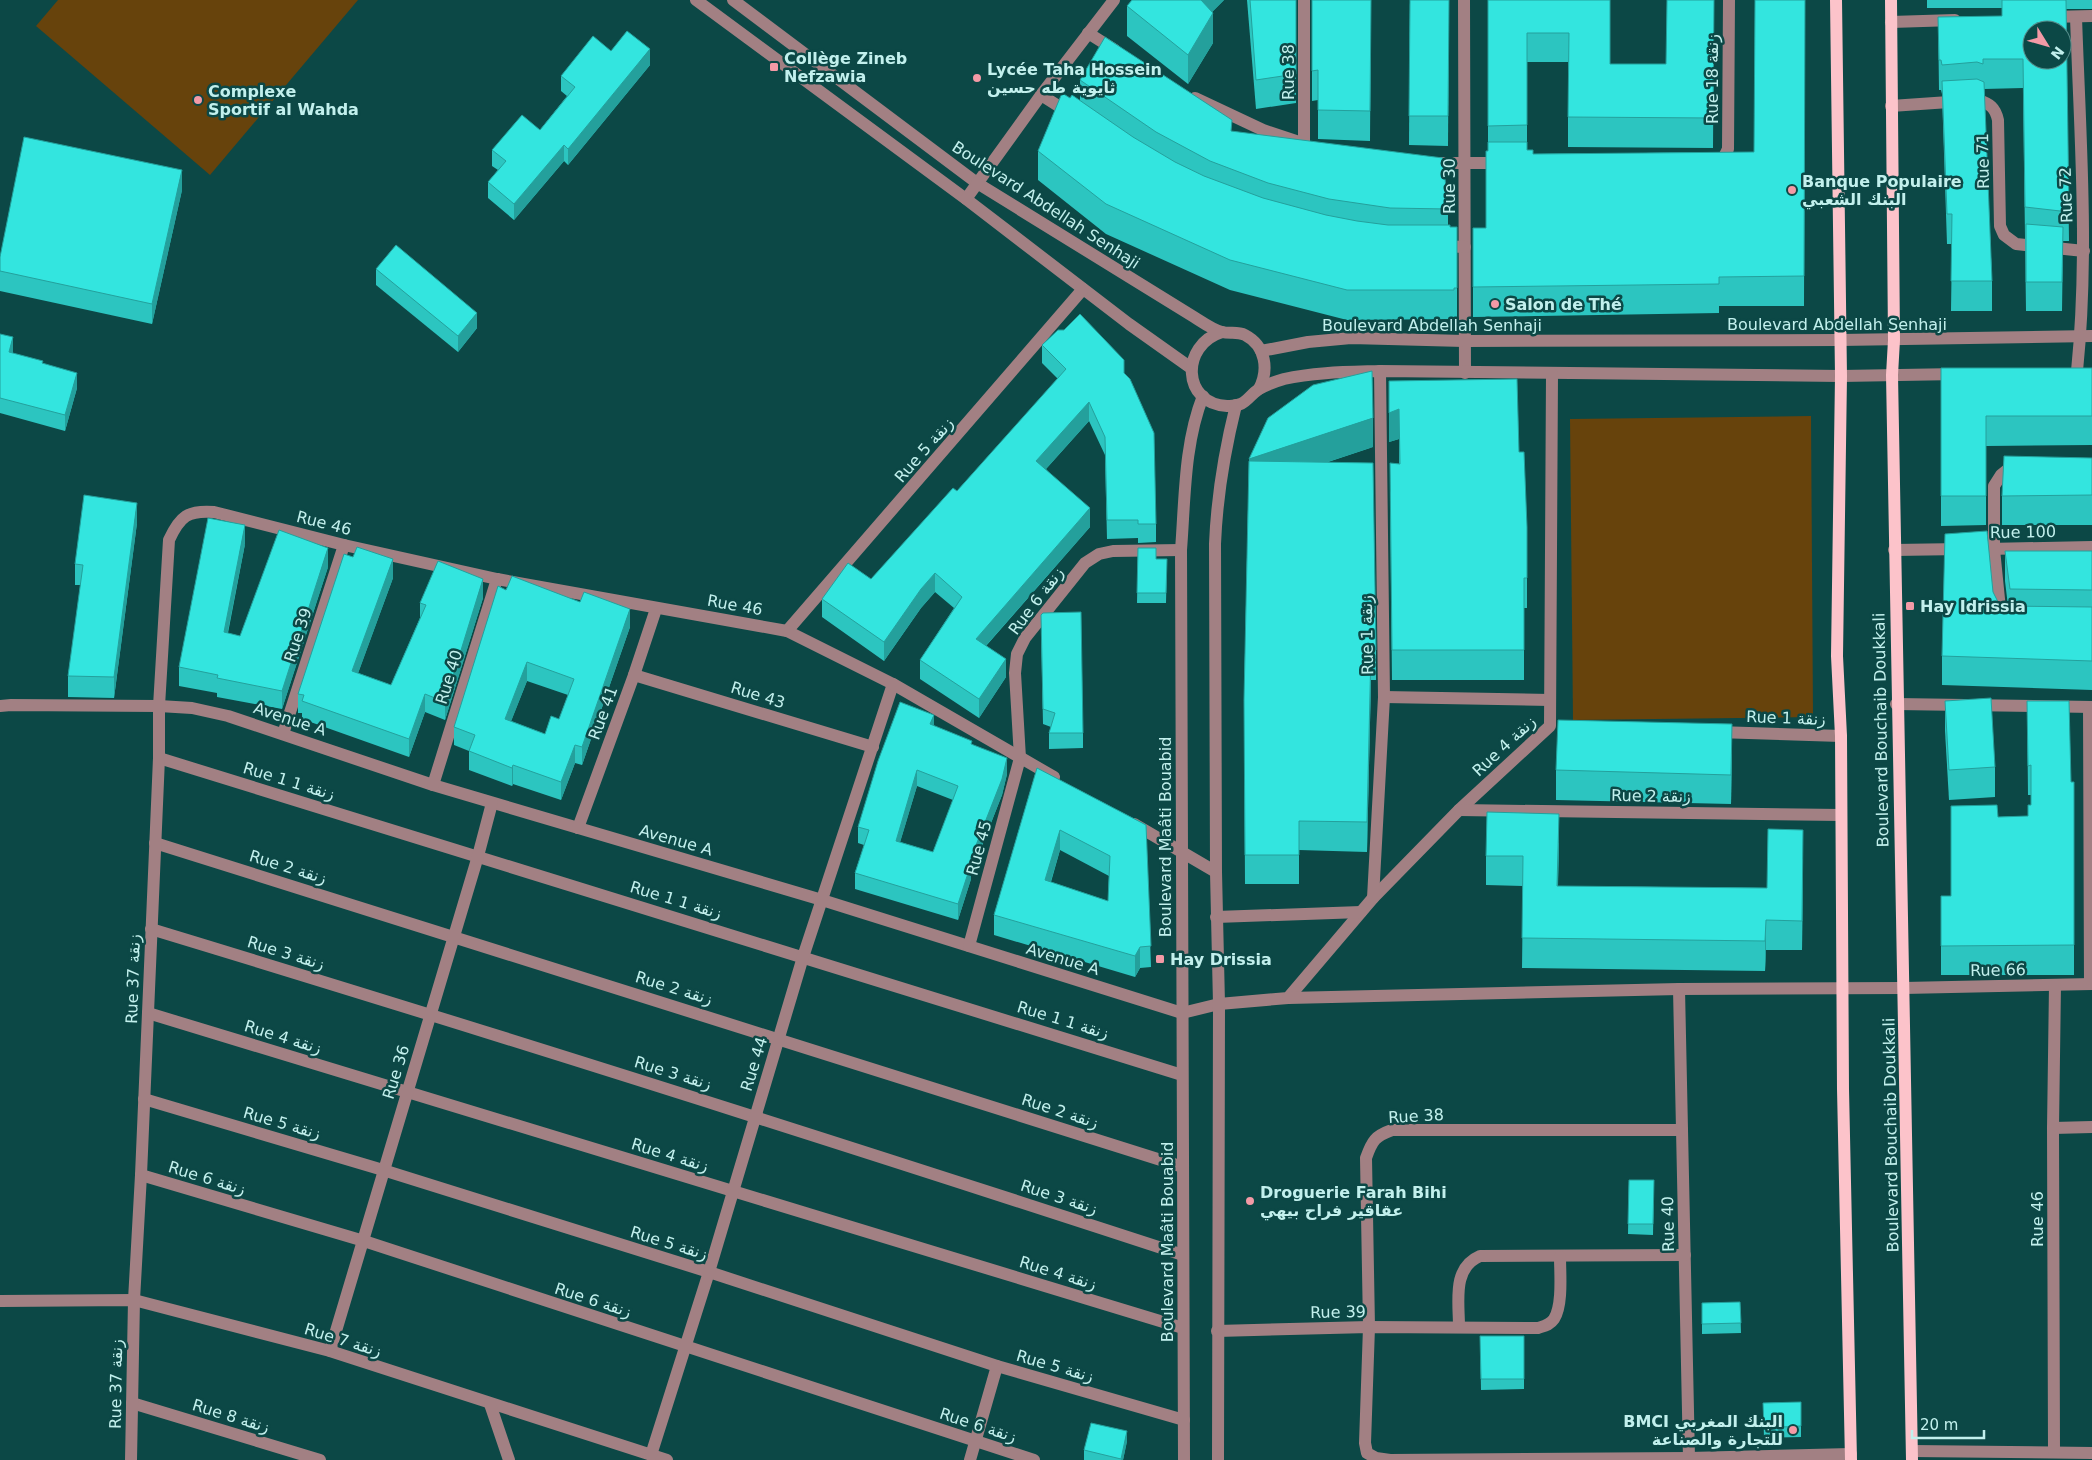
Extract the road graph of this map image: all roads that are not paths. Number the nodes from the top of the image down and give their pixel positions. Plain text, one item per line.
1 (696, 0) edge
2 (733, 0) edge
3 (1114, 0) edge
4 (1304, 0) edge
5 (1464, 0) edge
6 (1729, 0) edge
7 (1836, 0) edge
8 (1891, 0) edge
9 (2092, 16) edge
10 (2076, 17) junction
11 (2037, 18) edge
12 (1969, 20) edge
13 (1891, 22) junction
14 (1088, 32) junction
15 (1129, 59) edge
16 (1187, 93) edge
17 (1041, 95) junction
18 (1891, 106) junction
19 (1082, 121) edge
20 (1705, 161) edge
21 (1417, 162) edge
22 (1515, 163) edge
23 (1465, 164) junction
24 (976, 183) junction
25 (966, 199) junction
26 (1428, 246) edge
27 (1465, 247) junction
28 (2084, 251) junction
29 (1083, 289) junction
30 (1222, 332) junction
31 (2086, 336) edge
32 (1840, 340) junction
33 (1894, 340) junction
34 (1464, 341) junction
35 (1261, 350) junction
36 (1191, 368) junction
37 (1380, 371) junction
38 (2077, 371) junction
39 (2092, 371) edge
40 (2063, 372) edge
41 (1465, 373) junction
42 (1552, 374) junction
43 (1968, 374) edge
44 (1841, 376) junction
45 (1892, 376) junction
46 (1259, 389) junction
47 (1203, 396) junction
48 (1236, 405) junction
49 (2029, 467) edge
50 (196, 511) joint
51 (344, 546) junction
52 (2092, 547) edge
53 (1994, 549) junction
54 (1181, 550) junction
55 (1894, 550) junction
56 (497, 579) junction
57 (656, 609) junction
58 (2015, 627) edge
59 (787, 631) junction
60 (634, 675) junction
61 (893, 684) junction
62 (1384, 697) junction
63 (1550, 700) junction
64 (1896, 704) junction
65 (0, 706) edge
66 (158, 706) junction
67 (2090, 707) edge
68 (1705, 732) edge
69 (283, 734) junction
70 (1841, 736) junction
71 (873, 746) junction
72 (159, 758) junction
73 (1020, 758) junction
74 (1063, 783) edge
75 (433, 785) junction
76 (492, 803) junction
77 (1459, 810) junction
78 (1841, 815) junction
79 (1122, 817) edge
80 (578, 828) junction
81 (155, 843) junction
82 (1182, 852) junction
83 (478, 856) junction
84 (1216, 872) junction
85 (1373, 898) junction
86 (822, 900) junction
87 (1361, 912) junction
88 (1216, 917) junction
89 (151, 929) junction
90 (454, 936) junction
91 (969, 946) junction
92 (803, 957) junction
93 (2091, 984) edge
94 (2055, 985) junction
95 (1904, 988) junction
96 (1679, 989) junction
97 (1842, 989) junction
98 (1288, 998) junction
99 (1219, 1004) junction
100 (148, 1013) junction
101 (1182, 1013) junction
102 (430, 1014) junction
103 (779, 1038) junction
104 (1182, 1075) junction
105 (407, 1091) junction
106 (144, 1099) junction
107 (756, 1116) junction
108 (2092, 1127) edge
109 (2053, 1128) junction
110 (1682, 1130) junction
111 (1183, 1167) junction
112 (383, 1170) junction
113 (141, 1175) junction
114 (732, 1191) junction
115 (364, 1242) junction
116 (1183, 1255) junction
117 (1685, 1255) junction
118 (1560, 1256) junction
119 (709, 1272) junction
120 (134, 1300) junction
121 (0, 1301) edge
122 (1369, 1327) junction
123 (1459, 1327) junction
124 (1183, 1328) junction
125 (1218, 1331) junction
126 (686, 1348) junction
127 (330, 1351) junction
128 (997, 1366) junction
129 (132, 1403) junction
130 (490, 1404) junction
131 (1184, 1420) junction
132 (975, 1441) junction
133 (2054, 1452) junction
134 (2092, 1453) edge
135 (651, 1455) junction
136 (1912, 1456) edge
137 (1851, 1457) edge
138 (1689, 1458) junction
139 (131, 1460) edge
140 (320, 1460) edge
141 (509, 1460) edge
142 (667, 1460) edge
143 (970, 1460) edge
144 (1034, 1460) edge
145 (1184, 1460) edge
146 (1218, 1460) edge
147 (1390, 1460) edge

1 - 25 street
2 - 24 street, Boulevard Abdellah Senhaji
3 - 14 street
4 - 16 street, Rue 38
5 - 23 street, Rue 30
6 - 20 street, Rue 18 زنقة
7 - 32 main road
8 - 13 main road, Boulevard Bouchaib Doukkali
9 - 10 street
10 - 11 street
10 - 28 street, Rue 72
12 - 13 street
13 - 18 main road, Boulevard Bouchaib Doukkali
14 - 15 street
14 - 17 street
17 - 19 street
17 - 24 street
18 - 28 street, Rue 71
18 - 33 main road, Boulevard Bouchaib Doukkali
21 - 23 street
22 - 23 street
23 - 27 street, Rue 30
24 - 25 street
24 - 30 street, Boulevard Abdellah Senhaji
25 - 29 street
26 - 27 street
27 - 34 street, Rue 30
28 - 31 street, Rue 72
29 - 36 street
29 - 59 street, Rue 5 زنقة
30 - 35 street, Boulevard Abdellah Senhaji
30 - 36 street
31 - 33 street, Boulevard Abdellah Senhaji
31 - 38 street, Rue 72
32 - 33 street, Boulevard Abdellah Senhaji
32 - 34 street, Boulevard Abdellah Senhaji
32 - 44 main road
33 - 45 main road, Boulevard Bouchaib Doukkali
34 - 35 street, Boulevard Abdellah Senhaji
34 - 41 street, Rue 30
35 - 46 street
36 - 47 street
37 - 41 street
37 - 46 street
37 - 62 street, Rue 1 زنقة
38 - 39 street
38 - 40 street
41 - 42 street
42 - 44 street
42 - 63 street, Rue 4 زنقة
43 - 45 street
44 - 45 street
44 - 70 main road
45 - 55 main road, Boulevard Bouchaib Doukkali
46 - 48 street
47 - 48 street
47 - 54 street, Boulevard Maâti Bouabid
48 - 84 street
49 - 53 street
50 - 51 street, Rue 46
50 - 66 street, Rue 37 زنقة
51 - 56 street, Rue 46
51 - 69 street, Rue 39
52 - 53 street, Rue 100
53 - 55 street, Rue 100
53 - 58 street
54 - 73 street, Rue 6 زنقة
54 - 82 street, Boulevard Maâti Bouabid
55 - 64 main road, Boulevard Bouchaib Doukkali
56 - 57 street, Rue 46
56 - 75 street, Rue 40
57 - 59 street, Rue 46
57 - 60 street, Rue 41
59 - 61 street, Rue 46
60 - 71 street, Rue 43
60 - 80 street, Rue 41
61 - 71 street, Rue 44
61 - 73 street, Rue 46
62 - 63 street
62 - 85 street, Rue 1 زنقة
63 - 77 street, Rue 4 زنقة
64 - 67 street
64 - 95 main road, Boulevard Bouchaib Doukkali
65 - 66 street, Avenue A
66 - 69 street, Avenue A
66 - 72 street, Rue 37 زنقة
67 - 93 street
68 - 70 street, Rue 1 زنقة
69 - 75 street, Avenue A
70 - 78 main road
71 - 86 street, Rue 44
72 - 81 street, Rue 37 زنقة
72 - 83 street, Rue 1 زنقة 1
73 - 74 street, Rue 46
73 - 91 street, Rue 45
75 - 76 street, Avenue A
76 - 80 street, Avenue A
76 - 83 street, Rue 36
77 - 78 street, Rue 2 زنقة
77 - 85 street, Rue 4 زنقة
78 - 97 main road
79 - 82 street
80 - 86 street, Avenue A
81 - 89 street, Rue 37 زنقة
81 - 90 street, Rue 2 زنقة
82 - 84 street
82 - 101 street, Boulevard Maâti Bouabid
83 - 90 street, Rue 36
83 - 92 street, Rue 1 زنقة 1
84 - 88 street
85 - 87 street, Rue 4 زنقة
86 - 91 street, Avenue A
86 - 92 street, Rue 44
87 - 88 street
87 - 98 street, Rue 4 زنقة
88 - 99 street
89 - 100 street, Rue 37 زنقة
89 - 102 street, Rue 3 زنقة
90 - 102 street, Rue 36
90 - 103 street, Rue 2 زنقة
91 - 101 street, Avenue A
92 - 103 street, Rue 44
92 - 104 street, Rue 1 زنقة 1
93 - 94 street, Rue 66
94 - 95 street, Rue 66
94 - 109 street, Rue 46
95 - 97 street, Rue 66
95 - 136 main road, Boulevard Bouchaib Doukkali
96 - 97 street, Rue 66
96 - 98 street, Rue 66
96 - 110 street, Rue 40
97 - 137 main road
98 - 99 street
99 - 101 street
99 - 125 street
100 - 105 street, Rue 4 زنقة
100 - 106 street, Rue 37 زنقة
101 - 104 street, Boulevard Maâti Bouabid
102 - 105 street, Rue 36
102 - 107 street, Rue 3 زنقة
103 - 107 street, Rue 44
103 - 111 street, Rue 2 زنقة
104 - 111 street, Boulevard Maâti Bouabid
105 - 112 street, Rue 36
105 - 114 street, Rue 4 زنقة
106 - 112 street, Rue 5 زنقة
106 - 113 street, Rue 37 زنقة
107 - 114 street, Rue 44
107 - 116 street, Rue 3 زنقة
108 - 109 street
109 - 133 street, Rue 46
110 - 117 street, Rue 40
110 - 122 street, Rue 38
111 - 116 street, Boulevard Maâti Bouabid
112 - 115 street, Rue 36
112 - 119 street, Rue 5 زنقة
113 - 115 street, Rue 6 زنقة
113 - 120 street, Rue 37 زنقة
114 - 119 street, Rue 44
114 - 124 street, Rue 4 زنقة
115 - 126 street, Rue 6 زنقة
115 - 127 street, Rue 36
116 - 124 street, Boulevard Maâti Bouabid
117 - 118 street
117 - 138 street, Rue 40
118 - 123 street
118 - 123 street, Rue 39
119 - 126 street, Rue 44
119 - 128 street, Rue 5 زنقة
120 - 121 street, Rue 7 زنقة
120 - 127 street, Rue 7 زنقة
120 - 129 street, Rue 37 زنقة
122 - 123 street, Rue 39
122 - 125 street, Rue 39
122 - 147 street, Rue 38
124 - 131 street, Boulevard Maâti Bouabid
125 - 146 street
126 - 132 street, Rue 6 زنقة
126 - 135 street, Rue 44
127 - 130 street, Rue 7 زنقة
128 - 131 street, Rue 5 زنقة
128 - 132 street
129 - 139 street, Rue 37 زنقة
129 - 140 street, Rue 8 زنقة
130 - 135 street, Rue 7 زنقة
130 - 141 street
131 - 145 street, Boulevard Maâti Bouabid
132 - 143 street
132 - 144 street, Rue 6 زنقة
133 - 134 street
133 - 136 street
135 - 142 street, Rue 7 زنقة
137 - 138 street
138 - 147 street

